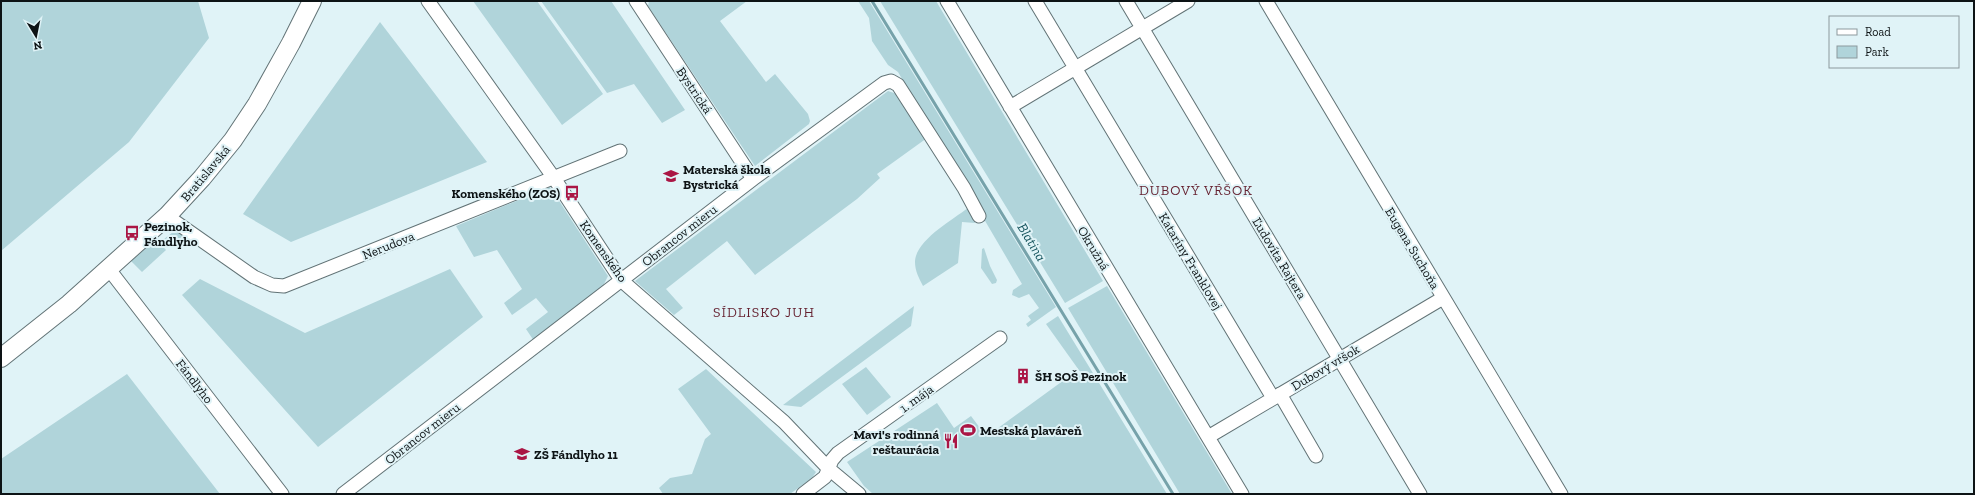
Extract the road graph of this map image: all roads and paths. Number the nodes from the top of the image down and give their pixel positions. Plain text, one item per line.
1 (312, 1) edge
2 (428, 1) edge
3 (636, 1) edge
4 (947, 1) edge
5 (1035, 1) edge
6 (1126, 1) edge
7 (1188, 1) edge
8 (1266, 1) edge
9 (1142, 28) junction
10 (1075, 68) junction
11 (1010, 107) junction
12 (620, 151) dead end
13 (554, 178) junction
14 (753, 178) junction
15 (167, 216) junction
16 (979, 216) dead end
17 (108, 268) junction
18 (621, 280) junction
19 (1443, 298) junction
20 (1000, 338) dead end
21 (1, 358) edge
22 (1340, 358) junction
23 (1277, 396) junction
24 (1208, 437) junction
25 (1316, 456) dead end
26 (829, 469) junction
27 (282, 494) edge
28 (342, 494) edge
29 (803, 494) edge
30 (859, 494) edge
31 (1242, 494) edge
32 (1420, 494) edge
33 (1561, 494) edge

1 - 15 main road, Bratislavská
2 - 13 street, Komenského
3 - 14 street, Bystrická
4 - 11 street, Okružná
5 - 10 street, Kataríny Franklovej
6 - 9 street, Ľudovíta Rajtera
7 - 9 street
8 - 19 street, Eugena Suchoňa
9 - 10 street
9 - 22 street, Ľudovíta Rajtera
10 - 11 street
10 - 23 street, Kataríny Franklovej
11 - 24 street, Okružná
12 - 13 street, Nerudova
13 - 15 street, Nerudova
13 - 18 street, Komenského
14 - 16 street, Obrancov mieru
14 - 18 street, Obrancov mieru
15 - 17 main road, Bratislavská
17 - 21 main road, Bratislavská
17 - 27 street, Fándlyho
18 - 26 street, Komenského
18 - 28 street, Obrancov mieru
19 - 22 street, Dubový vŕšok
19 - 33 street, Eugena Suchoňa
20 - 26 street, 1. mája
22 - 23 street, Dubový vŕšok
22 - 32 street, Ľudovíta Rajtera
23 - 24 street, Dubový vŕšok
23 - 25 street, Kataríny Franklovej
24 - 31 street, Okružná
26 - 29 street, 1. mája
26 - 30 street, Komenského

